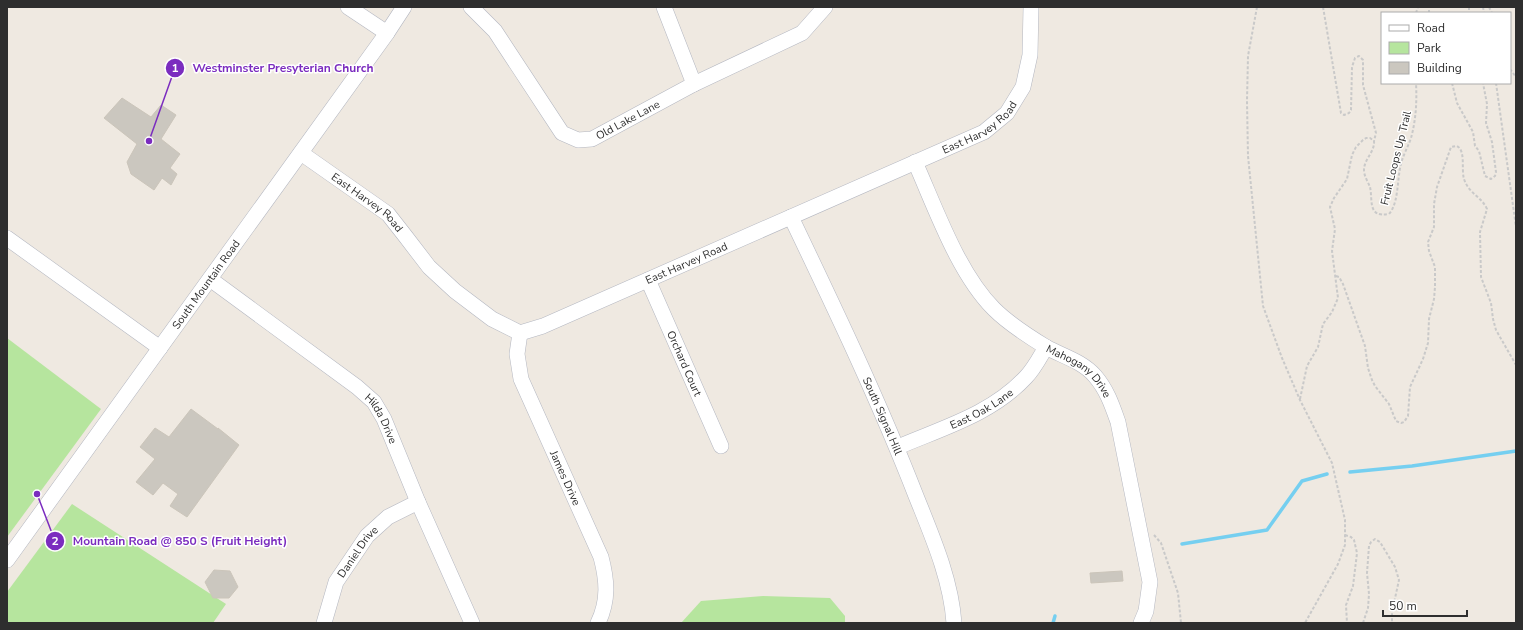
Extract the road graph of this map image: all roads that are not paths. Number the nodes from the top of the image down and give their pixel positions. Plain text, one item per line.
1 (348, 7) edge
2 (404, 7) edge
3 (471, 7) edge
4 (664, 7) edge
5 (825, 7) edge
6 (1031, 7) edge
7 (387, 33) junction
8 (694, 84) junction
9 (301, 153) junction
10 (915, 162) junction
11 (791, 217) junction
12 (7, 238) edge
13 (210, 279) junction
14 (648, 280) junction
15 (520, 333) junction
16 (1046, 347) junction
17 (160, 348) junction
18 (721, 446) dead end
19 (898, 447) junction
20 (418, 502) junction
21 (7, 560) edge
22 (324, 623) edge
23 (472, 623) edge
24 (598, 623) edge
25 (954, 623) edge
26 (1141, 623) edge

1 - 7 street
2 - 7 street, South Mountain Road
3 - 8 street, Old Lake Lane
4 - 8 street
5 - 8 street, Old Lake Lane
6 - 10 street, East Harvey Road
7 - 9 street, South Mountain Road
9 - 13 street, South Mountain Road
9 - 15 street, East Harvey Road
10 - 11 street, East Harvey Road
10 - 16 street, Mahogany Drive
11 - 14 street, East Harvey Road
11 - 19 street, South Signal Hill
12 - 17 street
13 - 17 street, South Mountain Road
13 - 20 street, Hilda Drive
14 - 15 street, East Harvey Road
14 - 18 street, Orchard Court
15 - 24 street, James Drive
16 - 19 street, East Oak Lane
16 - 26 street, Mahogany Drive
17 - 21 street, South Mountain Road
19 - 25 street, South Signal Hill
20 - 22 street, Daniel Drive
20 - 23 street, Hilda Drive

